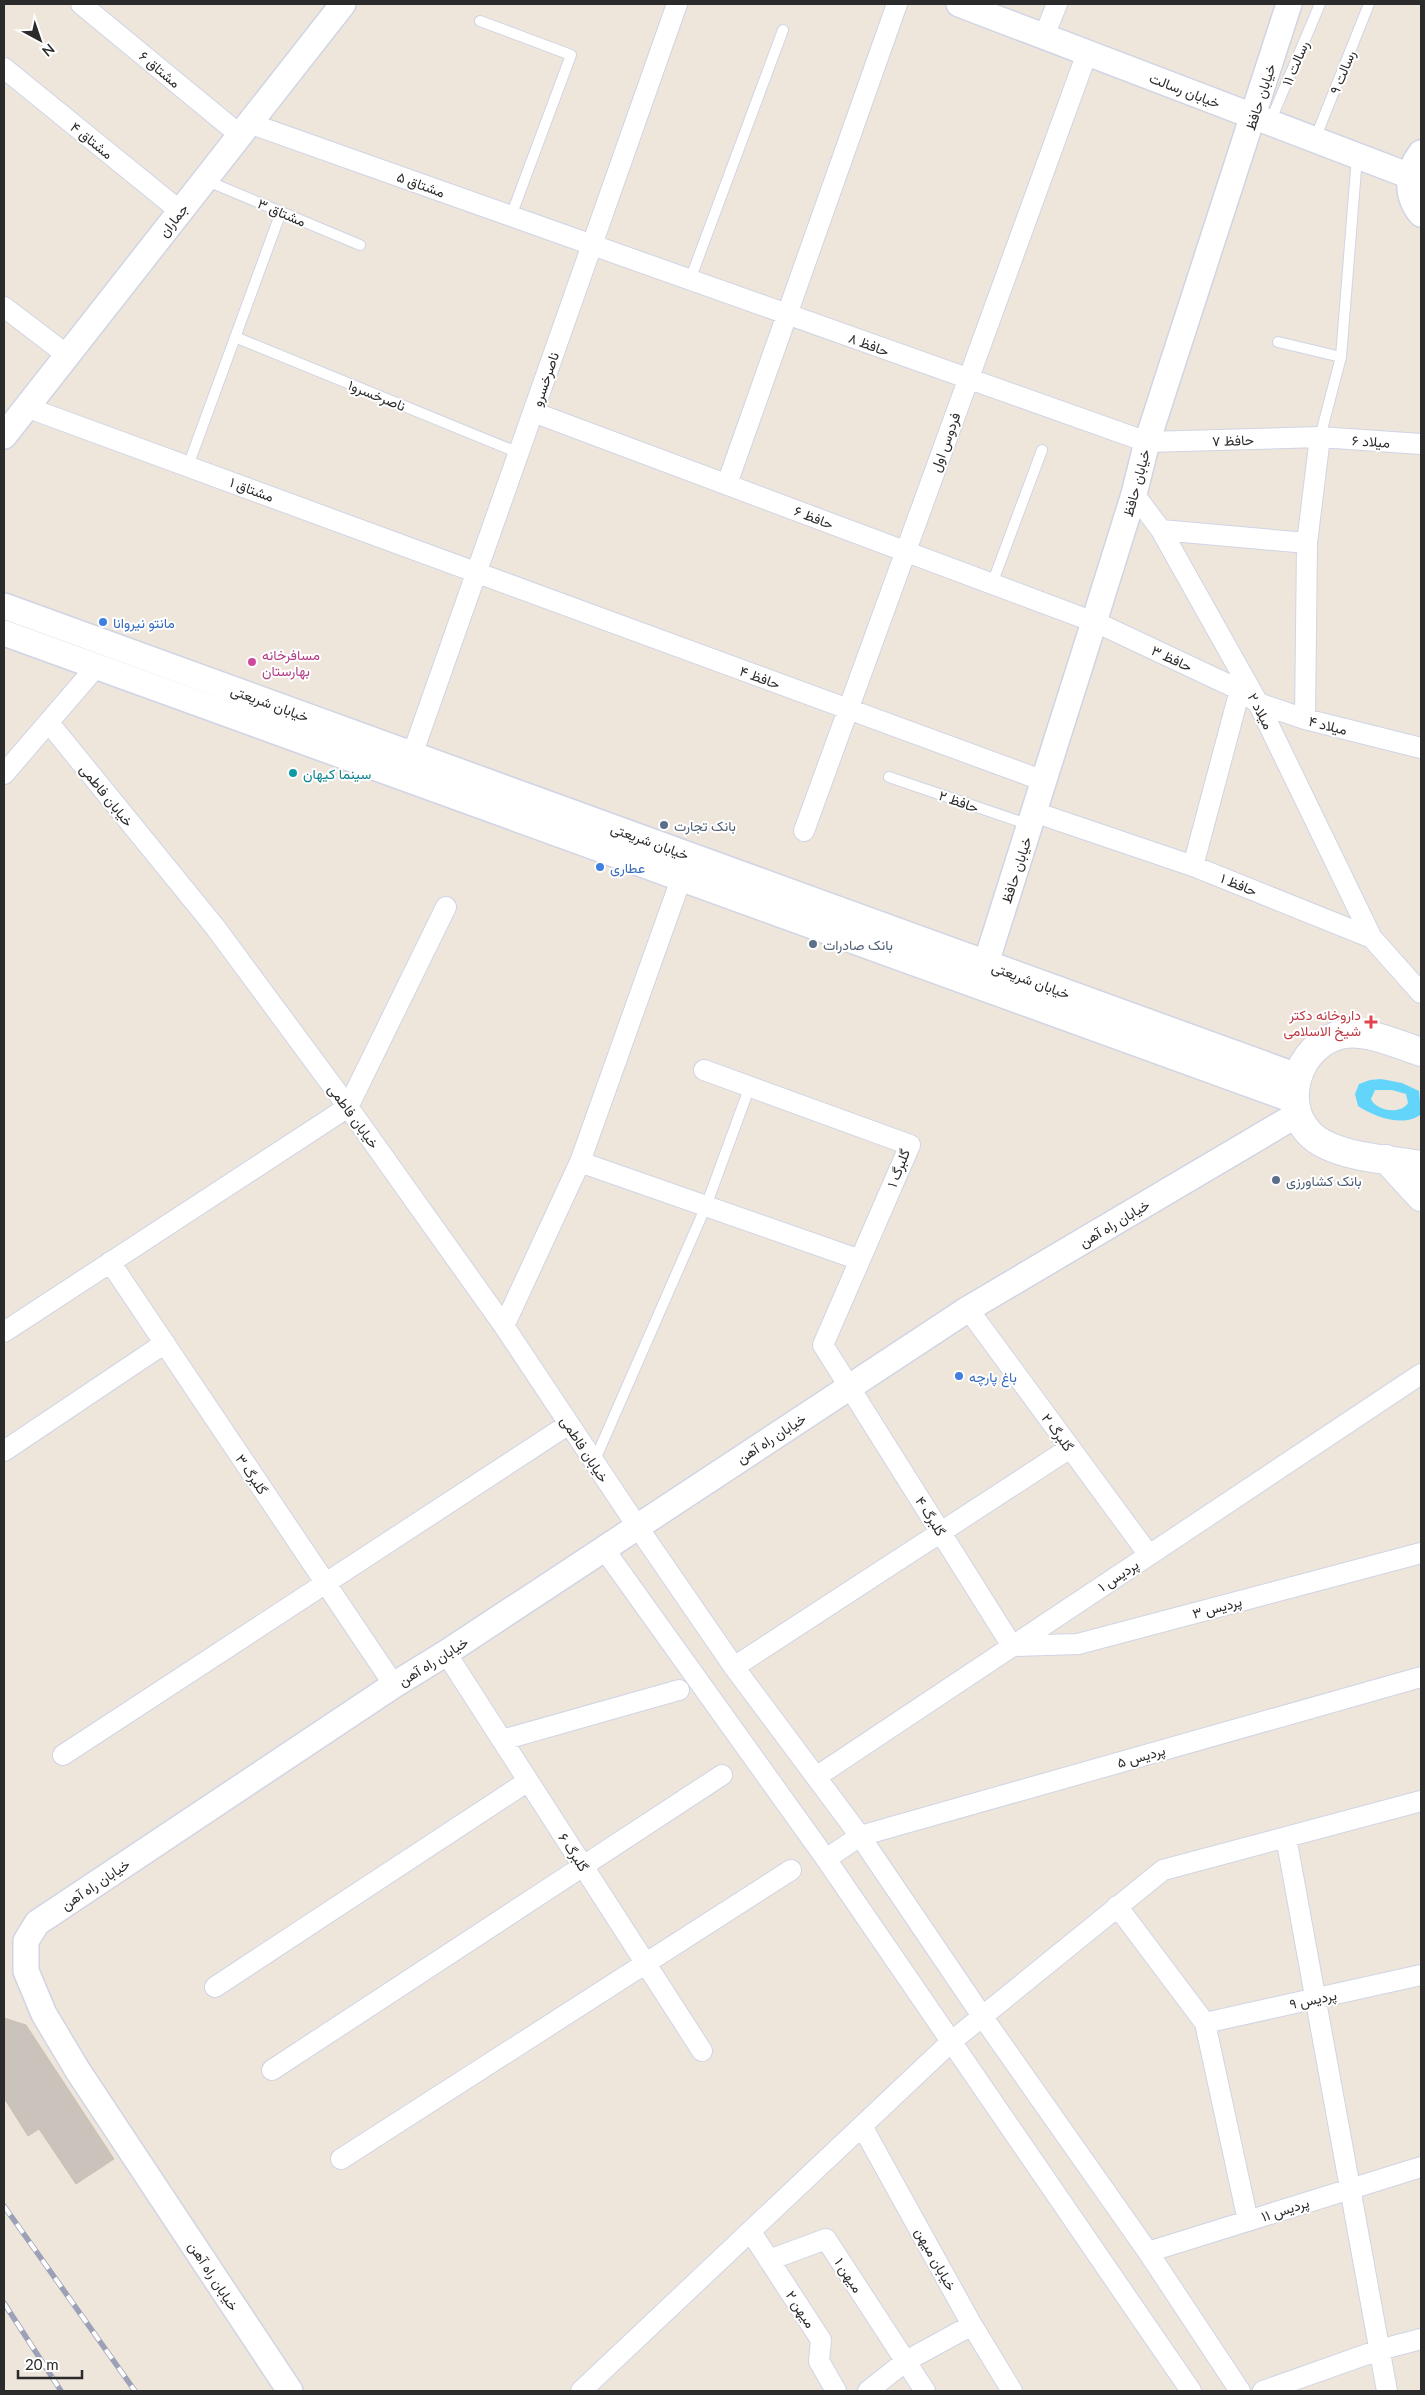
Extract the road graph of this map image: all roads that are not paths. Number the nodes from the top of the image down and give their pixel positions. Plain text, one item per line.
1 (343, 4) edge
2 (677, 4) edge
3 (897, 4) edge
4 (959, 4) edge
5 (1057, 4) edge
6 (1290, 4) edge
7 (1320, 4) edge
8 (1369, 4) edge
9 (84, 5) edge
10 (480, 21) dead end
11 (783, 30) dead end
12 (1044, 36) junction
13 (1087, 53) junction
14 (4, 68) edge
15 (1262, 119) junction
16 (245, 129) junction
17 (1315, 140) junction
18 (1421, 154) edge
19 (1357, 156) junction
20 (1410, 176) junction
21 (204, 180) junction
22 (180, 211) junction
23 (281, 212) junction
24 (1421, 214) edge
25 (510, 216) junction
26 (360, 245) dead end
27 (592, 245) junction
28 (690, 280) junction
29 (4, 307) edge
30 (787, 314) junction
31 (235, 337) junction
32 (1278, 342) dead end
33 (67, 355) junction
34 (1342, 357) junction
35 (968, 379) junction
36 (26, 407) junction
37 (533, 412) junction
38 (4, 436) edge
39 (1320, 437) junction
40 (1147, 442) junction
41 (1421, 444) edge
42 (1042, 450) dead end
43 (519, 453) junction
44 (188, 466) junction
45 (727, 484) junction
46 (1134, 494) junction
47 (1161, 530) junction
48 (1307, 543) junction
49 (906, 551) junction
50 (477, 572) junction
51 (992, 584) junction
52 (4, 606) edge
53 (1099, 624) junction
54 (4, 633) edge
55 (96, 667) junction
56 (1240, 690) junction
57 (1258, 703) junction
58 (848, 709) junction
59 (1305, 719) junction
60 (48, 723) junction
61 (1421, 748) edge
62 (412, 755) junction
63 (4, 774) edge
64 (889, 777) dead end
65 (1044, 781) junction
66 (1032, 819) junction
67 (804, 832) dead end
68 (1193, 866) junction
69 (681, 879) junction
70 (446, 907) dead end
71 (1372, 938) junction
72 (986, 963) junction
73 (1421, 993) edge
74 (1421, 1052) edge
75 (704, 1070) dead end
76 (750, 1086) junction
77 (1296, 1097) junction
78 (348, 1107) junction
79 (1386, 1159) junction
80 (580, 1162) junction
81 (1421, 1165) edge
82 (1421, 1197) edge
83 (706, 1206) junction
84 (860, 1260) junction
85 (110, 1262) junction
86 (968, 1309) junction
87 (504, 1326) junction
88 (4, 1332) edge
89 (164, 1343) junction
90 (1421, 1374) edge
91 (850, 1387) junction
92 (569, 1424) junction
93 (1070, 1448) junction
94 (4, 1452) edge
95 (594, 1462) junction
96 (637, 1526) junction
97 (941, 1533) junction
98 (604, 1549) junction
99 (1421, 1553) edge
100 (1149, 1555) junction
101 (325, 1582) junction
102 (1012, 1646) junction
103 (446, 1653) junction
104 (734, 1667) junction
105 (1421, 1677) edge
106 (394, 1685) junction
107 (678, 1690) dead end
108 (502, 1740) junction
109 (63, 1755) dead end
110 (722, 1775) dead end
111 (816, 1777) junction
112 (528, 1781) junction
113 (1421, 1801) edge
114 (860, 1836) junction
115 (1286, 1837) junction
116 (826, 1859) junction
117 (583, 1866) junction
118 (792, 1870) dead end
119 (1117, 1906) junction
120 (646, 1964) junction
121 (1421, 1975) edge
122 (215, 1987) dead end
123 (1315, 1998) junction
124 (982, 2016) junction
125 (1205, 2023) junction
126 (952, 2041) junction
127 (702, 2051) dead end
128 (272, 2070) dead end
129 (862, 2126) junction
130 (341, 2159) dead end
131 (1421, 2167) edge
132 (1350, 2188) junction
133 (1248, 2221) junction
134 (751, 2232) junction
135 (1148, 2252) junction
136 (769, 2260) junction
137 (972, 2325) junction
138 (1421, 2339) edge
139 (1379, 2350) junction
140 (906, 2361) junction
141 (290, 2391) edge
142 (582, 2391) edge
143 (836, 2391) edge
144 (868, 2391) edge
145 (925, 2391) edge
146 (1012, 2391) edge
147 (1191, 2391) edge
148 (1240, 2391) edge
149 (1262, 2391) edge
150 (1387, 2391) edge

1 - 16 street, جماران
2 - 27 street, ناصرخسرو
3 - 30 street
4 - 12 street, خیابان رسالت
5 - 12 street
6 - 15 street, خیابان حافظ
7 - 15 lane, رسالت ۱۱
8 - 17 lane, رسالت ۹
9 - 16 street, مشتاق ۶
10 - 25 lane
11 - 28 lane
12 - 13 street, خیابان رسالت
13 - 15 street, خیابان رسالت
13 - 35 street, فردوس اول
14 - 22 street, مشتاق ۴
15 - 17 street, خیابان رسالت
15 - 40 street, خیابان حافظ
16 - 21 street, جماران
16 - 25 street, مشتاق ۵
17 - 19 street, خیابان رسالت
18 - 20 street
19 - 20 street, خیابان رسالت
19 - 34 lane
20 - 24 street
21 - 22 street, جماران
21 - 23 lane, مشتاق ۳
22 - 33 street, جماران
23 - 26 lane, مشتاق ۳
23 - 31 lane
25 - 27 street, مشتاق ۵
27 - 28 street, حافظ ۸
27 - 37 street, ناصرخسرو
28 - 30 street, حافظ ۸
29 - 33 street
30 - 35 street, حافظ ۸
30 - 45 street
31 - 43 lane, ناصرخسرو۱
31 - 44 lane
32 - 34 lane
33 - 36 street, جماران
34 - 39 lane
35 - 40 street, حافظ ۸
35 - 49 street, فردوس اول
36 - 38 street, جماران
36 - 44 street, مشتاق ۱
37 - 43 street, ناصرخسرو
37 - 45 street, حافظ ۶
39 - 40 street, حافظ ۷
39 - 41 street, میلاد ۶
39 - 48 street
40 - 46 street, خیابان حافظ
42 - 51 lane
43 - 50 street, ناصرخسرو
44 - 50 street, مشتاق ۱
45 - 49 street, حافظ ۶
46 - 47 street, میلاد ۲
46 - 53 street, خیابان حافظ
47 - 48 street
47 - 57 street, میلاد ۲
48 - 59 street
49 - 51 street, حافظ ۶
49 - 58 street, فردوس اول
50 - 58 street, حافظ ۴
50 - 62 street, ناصرخسرو
51 - 53 street, حافظ ۶
52 - 62 street, خیابان شریعتی
53 - 56 street, حافظ ۳
53 - 65 street, خیابان حافظ
54 - 55 street, خیابان شریعتی
55 - 60 street
55 - 69 street, خیابان شریعتی
56 - 57 street, میلاد ۴
56 - 68 street
57 - 59 street, میلاد ۴
57 - 71 street, میلاد ۲
58 - 65 street, حافظ ۴
58 - 67 street, فردوس اول
59 - 61 street, میلاد ۴
60 - 63 street
60 - 78 street, خیابان فاطمی
62 - 72 street, خیابان شریعتی
64 - 66 lane, حافظ ۲
65 - 66 street, خیابان حافظ
66 - 68 street, حافظ ۱
66 - 72 street, خیابان حافظ
68 - 71 street, حافظ ۱
69 - 77 street, خیابان شریعتی
69 - 80 street
70 - 78 street
71 - 73 street, حافظ ۱
72 - 77 street, خیابان شریعتی
74 - 77 main road
75 - 76 street, گلبرگ ۱
76 - 83 lane
76 - 84 street, گلبرگ ۱
77 - 79 main road
77 - 86 street, خیابان راه آهن
78 - 85 street
78 - 87 street, خیابان فاطمی
79 - 81 main road
79 - 82 main road
80 - 83 street
80 - 87 street
83 - 84 street
83 - 95 lane
84 - 91 street, گلبرگ ۱
85 - 88 street
85 - 89 street, گلبرگ ۳
86 - 91 street, خیابان راه آهن
86 - 93 street, گلبرگ ۲
87 - 92 street, خیابان فاطمی
89 - 94 street
89 - 101 street, گلبرگ ۳
90 - 100 street, پردیس ۱
91 - 96 street, خیابان راه آهن
91 - 97 street, گلبرگ ۴
92 - 95 street, خیابان فاطمی
92 - 101 street
93 - 97 street
93 - 100 street, گلبرگ ۲
95 - 96 street, خیابان فاطمی
96 - 98 street, خیابان راه آهن
96 - 104 street, خیابان فاطمی
97 - 102 street, گلبرگ ۴
97 - 104 street
98 - 103 street, خیابان راه آهن
98 - 116 street
99 - 102 street, پردیس ۳
100 - 102 street, پردیس ۱
101 - 106 street, گلبرگ ۳
101 - 109 street
102 - 111 street, پردیس ۱
103 - 106 street, خیابان راه آهن
103 - 108 street, گلبرگ ۶
104 - 111 street, خیابان فاطمی
105 - 114 street, پردیس ۵
106 - 141 street, خیابان راه آهن
107 - 108 street
108 - 112 street, گلبرگ ۶
110 - 117 street
111 - 114 street, خیابان فاطمی
112 - 117 street, گلبرگ ۶
112 - 122 street
113 - 115 street
114 - 116 street, پردیس ۵
114 - 124 street, خیابان فاطمی
115 - 119 street
115 - 123 street
116 - 126 street
117 - 120 street, گلبرگ ۶
117 - 128 street
118 - 120 street
119 - 124 street
119 - 125 street
120 - 127 street, گلبرگ ۶
120 - 130 street
121 - 123 street, پردیس ۹
123 - 125 street, پردیس ۹
123 - 132 street
124 - 126 street
124 - 135 street, خیابان فاطمی
125 - 133 street
126 - 129 street
126 - 147 street
129 - 134 street
129 - 137 street, خیابان میهن
131 - 132 street, پردیس ۱۱
132 - 133 street, پردیس ۱۱
132 - 139 street
133 - 135 street, پردیس ۱۱
134 - 136 street, میهن ۲
134 - 142 street
135 - 148 street, خیابان فاطمی
136 - 140 street, میهن ۱
136 - 143 street, میهن ۲
137 - 140 street
137 - 146 street, خیابان میهن
138 - 139 street
139 - 149 street
139 - 150 street
140 - 144 street
140 - 145 street, میهن ۱

